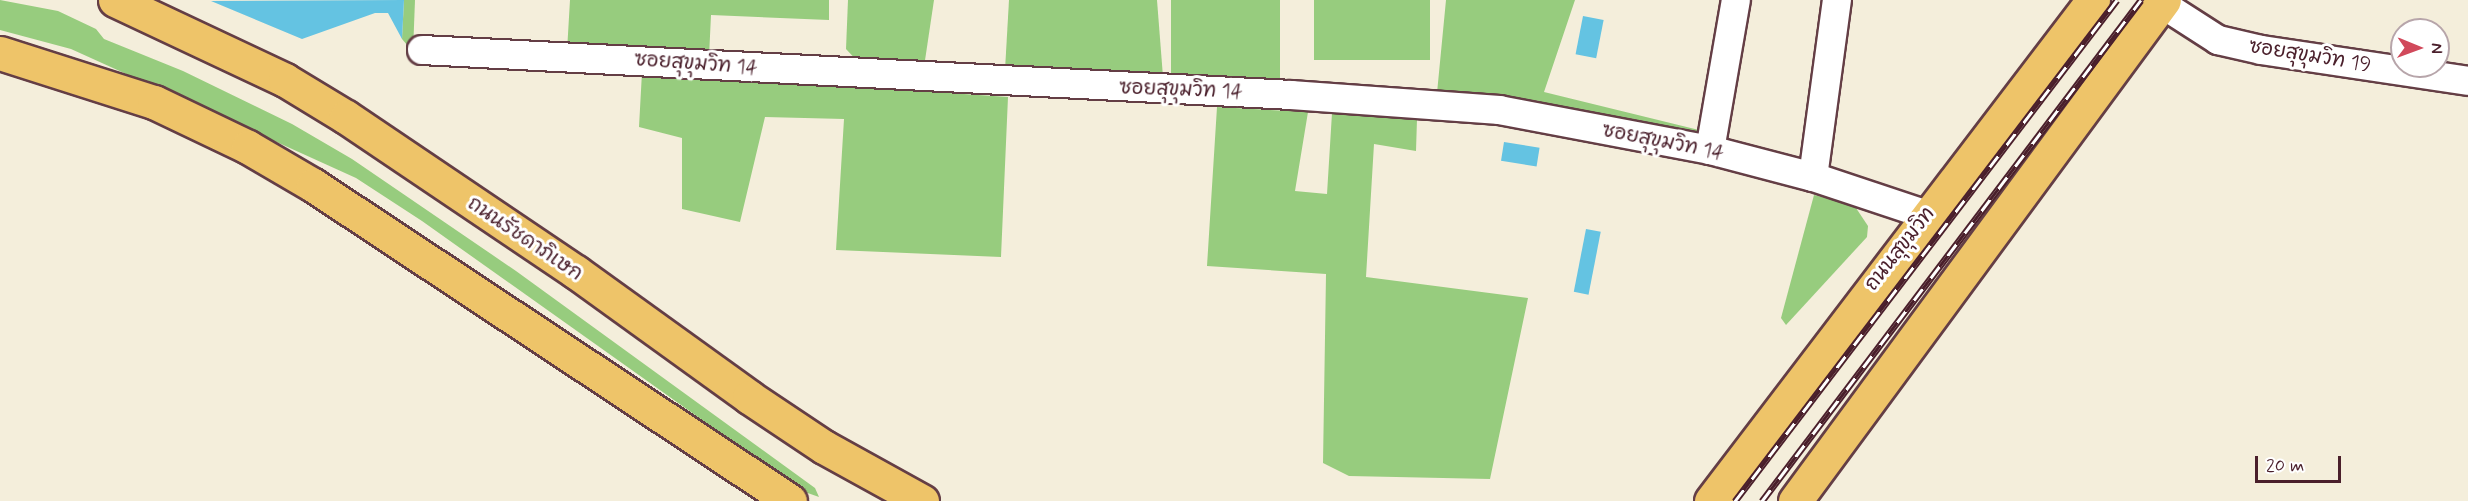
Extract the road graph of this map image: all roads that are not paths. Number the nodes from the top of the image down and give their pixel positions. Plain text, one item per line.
1 (115, 0) edge
2 (1736, 0) edge
3 (1837, 0) edge
4 (2093, 0) edge
5 (2163, 2) edge
6 (422, 50) dead end
7 (0, 53) edge
8 (2468, 81) edge
9 (1710, 150) junction
10 (1813, 177) junction
11 (1927, 215) junction
12 (790, 501) edge
13 (922, 501) edge
14 (1711, 501) edge
15 (1795, 501) edge

1 - 13 main road, ถนนรัชดาภิเษก
2 - 9 street
3 - 10 street
4 - 11 main road, ถนนสุขุมวิท
5 - 8 street, ซอยสุขุมวิท 19
5 - 15 main road
6 - 9 street, ซอยสุขุมวิท 14
7 - 12 main road
9 - 10 street, ซอยสุขุมวิท 14
10 - 11 street, ซอยสุขุมวิท 14
11 - 14 main road, ถนนสุขุมวิท

